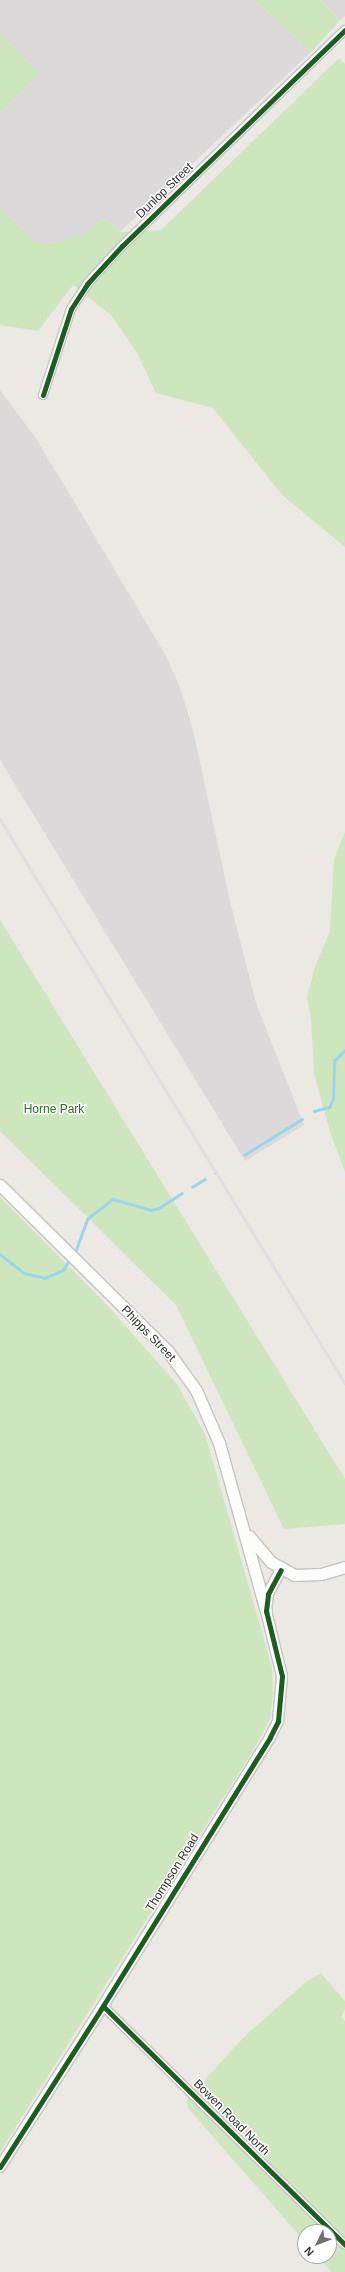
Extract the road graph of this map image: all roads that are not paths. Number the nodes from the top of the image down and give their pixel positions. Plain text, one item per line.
1 (345, 30) edge
2 (43, 395) dead end
3 (0, 1184) edge
4 (241, 1518) junction
5 (345, 1567) edge
6 (281, 1570) junction
7 (266, 1612) junction
8 (103, 2006) junction
9 (0, 2167) edge
10 (345, 2245) edge

1 - 2 street, Dunlop Street
3 - 4 main road, Phipps Street
4 - 6 main road
4 - 7 main road
5 - 6 main road
6 - 7 street, Thompson Road
7 - 8 street, Thompson Road
8 - 9 street, Thompson Road
8 - 10 street, Bowen Road North

